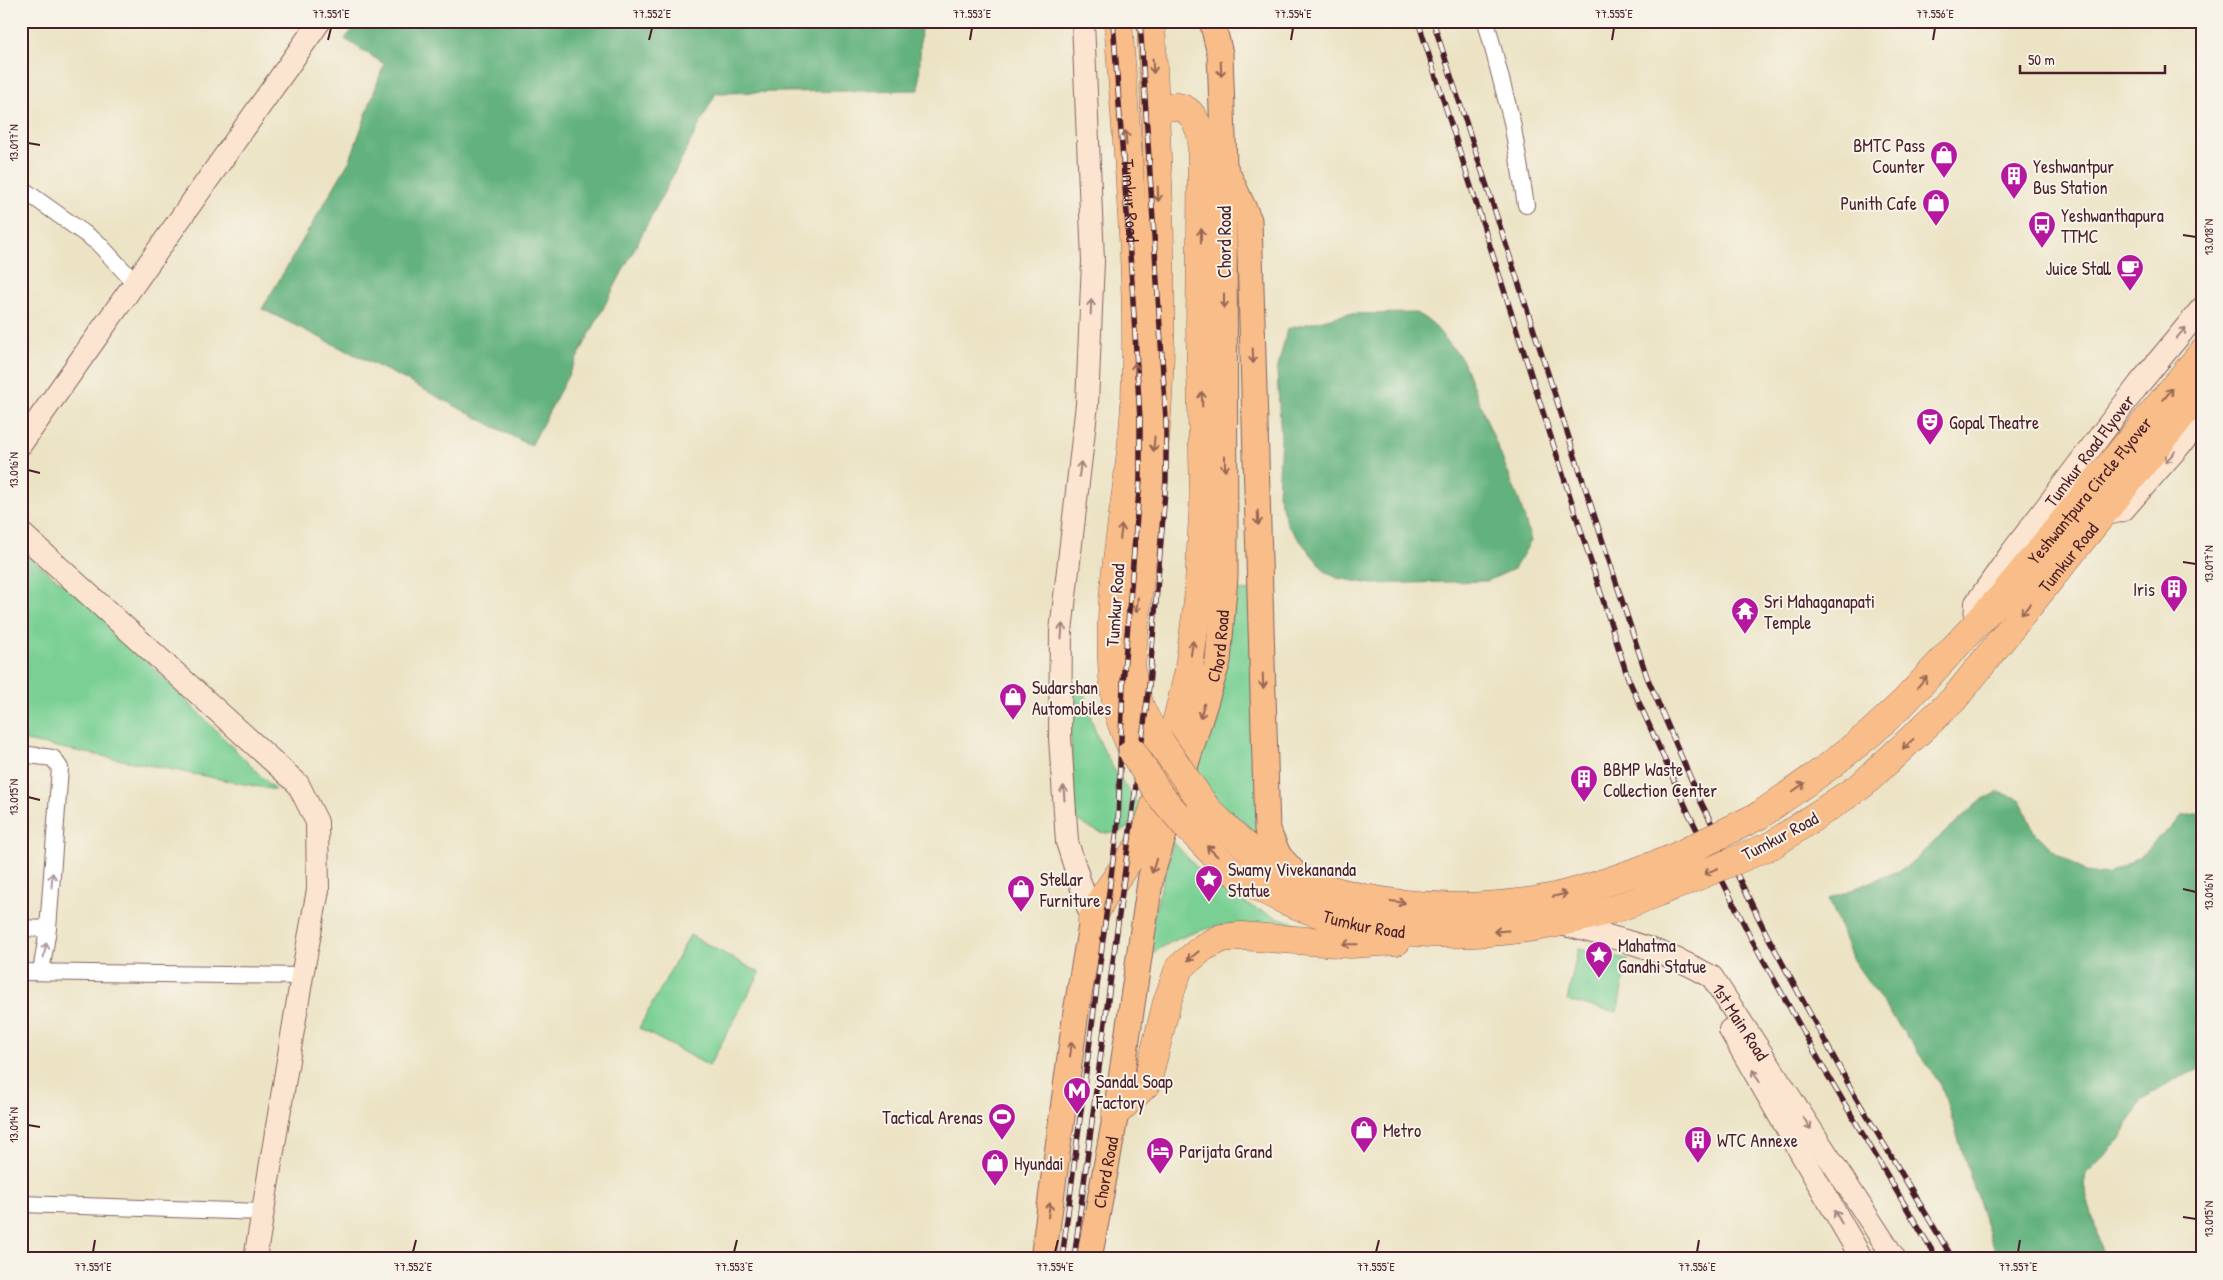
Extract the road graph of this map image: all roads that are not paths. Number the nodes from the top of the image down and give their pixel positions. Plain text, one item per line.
1 (320, 21) edge
2 (1083, 21) edge
3 (1118, 21) edge
4 (1151, 21) edge
5 (1212, 21) edge
6 (1486, 21) edge
7 (1155, 110) junction
8 (1224, 165) junction
9 (21, 188) edge
10 (1526, 205) dead end
11 (134, 282) junction
12 (2202, 308) edge
13 (2202, 353) edge
14 (2202, 390) edge
15 (2202, 420) edge
16 (21, 444) edge
17 (2100, 516) junction
18 (21, 533) edge
19 (1975, 624) junction
20 (21, 754) edge
21 (1198, 819) junction
22 (1300, 879) junction
23 (1092, 920) junction
24 (1557, 923) junction
25 (21, 928) edge
26 (48, 928) junction
27 (1433, 935) junction
28 (1684, 961) junction
29 (21, 972) edge
30 (41, 972) junction
31 (302, 976) junction
32 (1116, 1113) junction
33 (21, 1204) edge
34 (262, 1212) junction
35 (255, 1259) edge
36 (1043, 1259) edge
37 (1089, 1259) edge
38 (1862, 1259) edge
39 (1895, 1259) edge

1 - 11 main road
23 -> 2 main road
21 -> 3 highway, Tumkur Road, bridge
4 -> 7 highway, Tumkur Road
5 -> 8 main road, Chord Road
6 - 10 street
7 -> 21 highway, Tumkur Road, bridge
23 -> 7 highway
8 -> 22 main road
8 -> 32 main road, Chord Road
9 - 11 street
11 - 16 main road
19 -> 12 main road, Tumkur Road Flyover
19 -> 13 highway, Yeshwantpura Circle Flyover
14 - 17 highway, Yeshwantpura Circle Flyover
15 -> 17 main road, Tumkur Road
17 -> 24 highway, Tumkur Road, bridge
18 - 31 main road
22 -> 19 highway, Tumkur Road, bridge
26 -> 20 street
21 - 22 highway, Tumkur Road
27 -> 21 highway, Tumkur Road
36 -> 23 main road
24 -> 27 highway, Tumkur Road
24 - 28 main road
25 - 26 street
30 -> 26 street
27 -> 32 highway
38 -> 28 main road, 1st Main Road
28 -> 39 main road, 1st Main Road
29 - 30 street
30 - 31 street
31 - 34 main road
32 - 37 main road, Chord Road
33 - 34 street
34 - 35 main road

